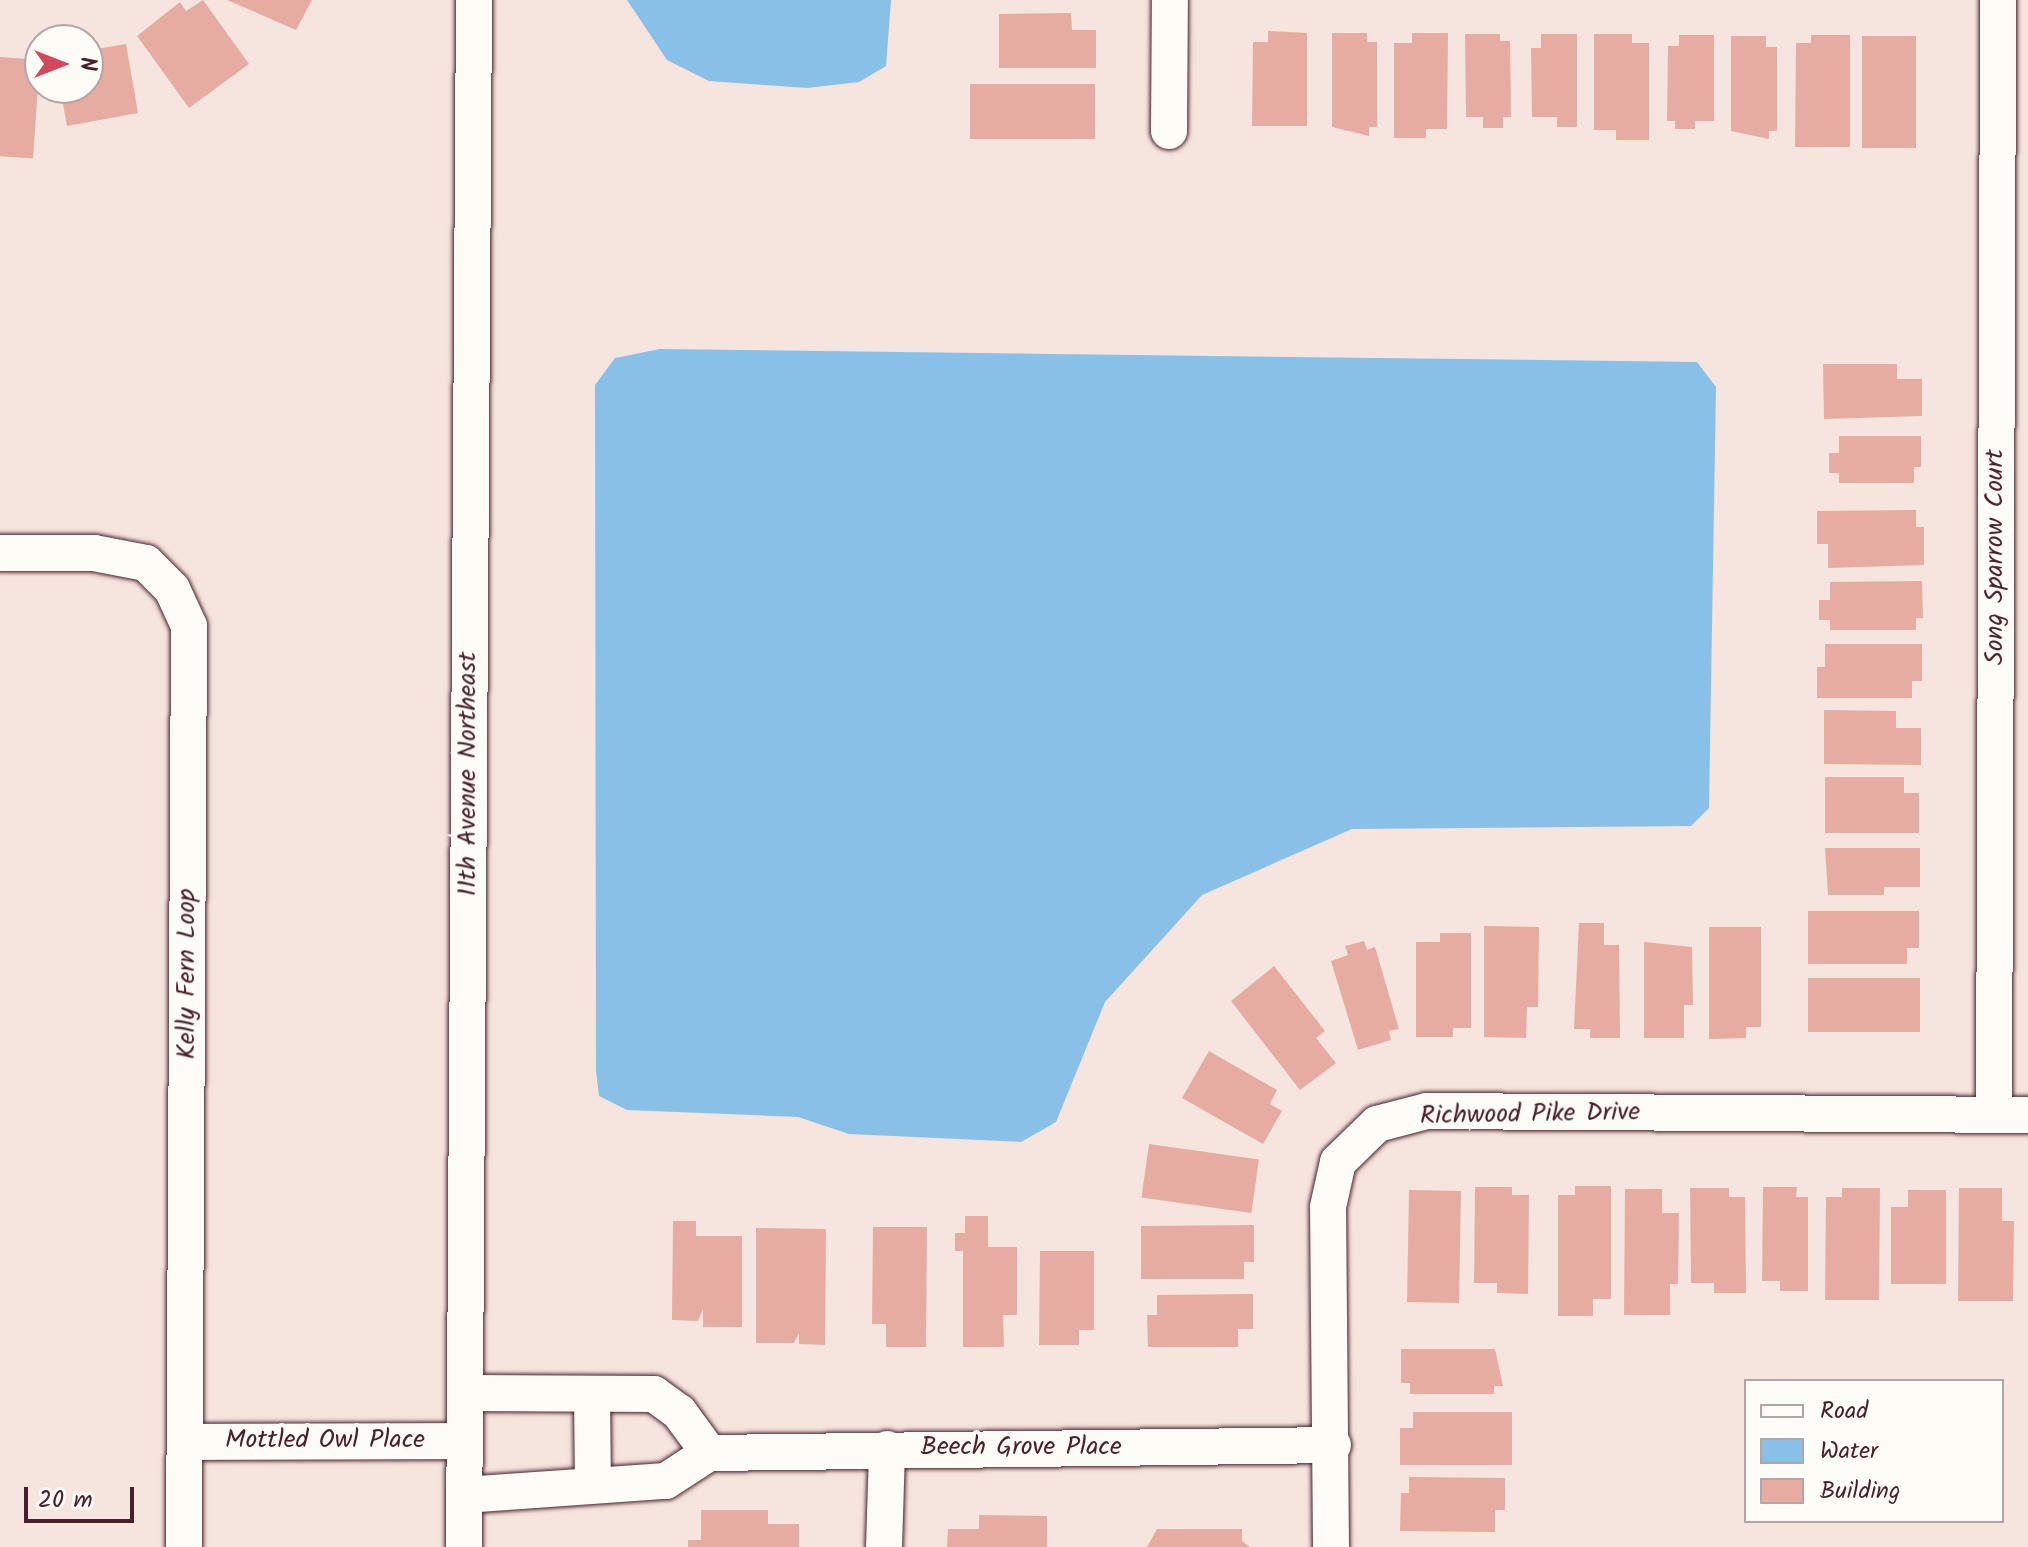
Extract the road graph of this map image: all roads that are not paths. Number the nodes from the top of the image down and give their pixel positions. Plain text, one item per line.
1 (474, 0) edge
2 (1170, 0) edge
3 (1998, 0) edge
4 (1169, 131) dead end
5 (2012, 516) edge
6 (0, 553) edge
7 (2011, 1115) edge
8 (465, 1393) junction
9 (592, 1394) junction
10 (465, 1441) junction
11 (185, 1442) junction
12 (1333, 1445) junction
13 (887, 1449) junction
14 (709, 1453) junction
15 (593, 1485) junction
16 (464, 1495) junction
17 (184, 1547) edge
18 (464, 1547) edge
19 (884, 1547) edge
20 (1331, 1547) edge

1 - 8 street, 11th Avenue Northeast
2 - 4 street
3 - 5 street, Song Sparrow Court
5 - 7 street, Song Sparrow Court
6 - 11 street, Kelly Fern Loop
7 - 12 street, Richwood Pike Drive
8 - 9 street
8 - 10 street, 11th Avenue Northeast
9 - 14 street
9 - 15 street
10 - 11 street, Mottled Owl Place
10 - 16 street, 11th Avenue Northeast
11 - 17 street, Kelly Fern Loop
12 - 13 street, Beech Grove Place
12 - 20 street, Richwood Pike Drive
13 - 14 street, Beech Grove Place
13 - 19 street
14 - 15 street
15 - 16 street
16 - 18 street, 11th Avenue Northeast

